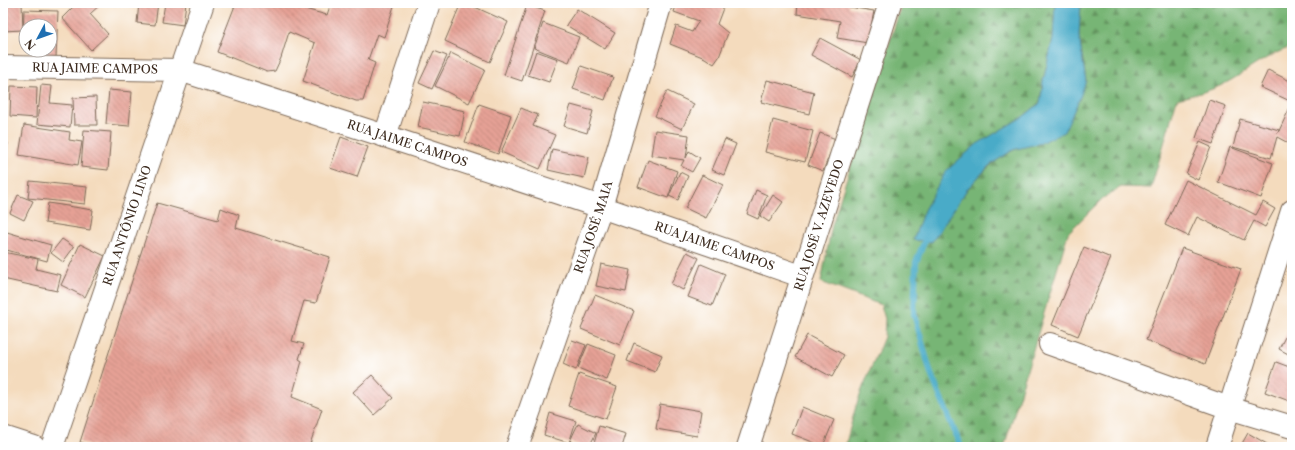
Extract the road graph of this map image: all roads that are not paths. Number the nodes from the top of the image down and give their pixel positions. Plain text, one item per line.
1 (203, 3) edge
2 (429, 3) edge
3 (661, 3) edge
4 (890, 3) edge
5 (3, 67) edge
6 (180, 70) junction
7 (385, 136) junction
8 (601, 207) junction
9 (1292, 211) edge
10 (801, 276) junction
11 (1050, 344) dead end
12 (1229, 408) junction
13 (1292, 427) edge
14 (3, 437) edge
15 (34, 447) edge
16 (52, 447) edge
17 (517, 447) edge
18 (748, 447) edge
19 (1217, 447) edge

1 - 6 street, RUA ANTÔNIO LINO
2 - 7 street
3 - 8 street, RUA JOSÉ MAIA
4 - 10 street, RUA JOSÉ V. AZEVEDO
5 - 6 street, RUA JAIME CAMPOS
6 - 7 street, RUA JAIME CAMPOS
6 - 16 street, RUA ANTÔNIO LINO
7 - 8 street, RUA JAIME CAMPOS
8 - 10 street, RUA JAIME CAMPOS
8 - 17 street, RUA JOSÉ MAIA
9 - 12 street
10 - 18 street, RUA JOSÉ V. AZEVEDO
11 - 12 street
12 - 13 street
12 - 19 street
14 - 15 street

